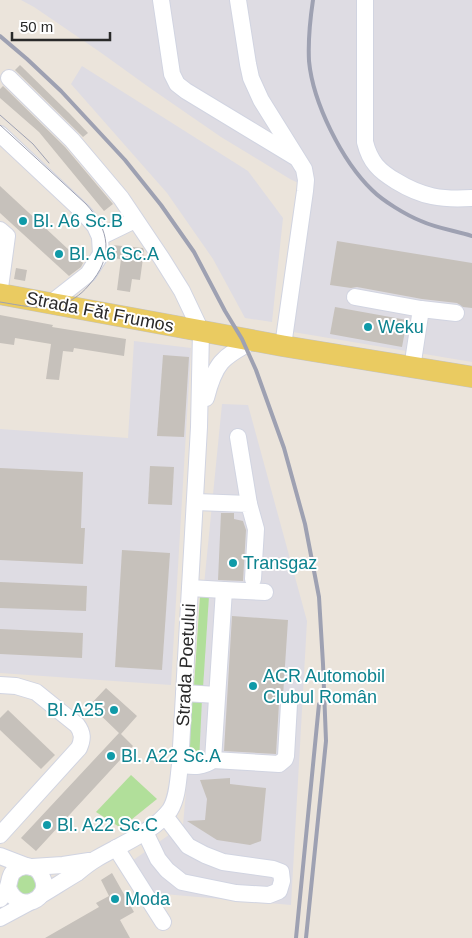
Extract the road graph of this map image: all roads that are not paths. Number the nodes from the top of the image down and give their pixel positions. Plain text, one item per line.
1 (162, 0) edge
2 (238, 0) edge
3 (366, 0) edge
4 (9, 78) dead end
5 (2, 137) edge
6 (298, 158) junction
7 (472, 198) edge
8 (135, 220) junction
9 (0, 230) edge
10 (100, 237) junction
11 (0, 288) edge
12 (0, 294) edge
13 (355, 297) dead end
14 (52, 303) junction
15 (420, 309) junction
16 (456, 313) dead end
17 (201, 331) junction
18 (253, 340) junction
19 (283, 346) junction
20 (412, 368) junction
21 (472, 377) edge
22 (199, 427) junction
23 (238, 437) dead end
24 (196, 502) junction
25 (249, 504) junction
26 (253, 579) dead end
27 (190, 588) junction
28 (224, 590) junction
29 (265, 592) dead end
30 (0, 685) edge
31 (184, 693) junction
32 (217, 695) junction
33 (289, 704) dead end
34 (212, 760) junction
35 (180, 765) junction
36 (165, 816) junction
37 (145, 832) junction
38 (0, 835) edge
39 (116, 848) junction
40 (0, 856) edge
41 (94, 860) junction
42 (29, 867) junction
43 (4, 886) edge
44 (34, 899) junction
45 (0, 918) edge
46 (163, 922) dead end

1 - 6 street
2 - 6 street
3 - 7 street
4 - 8 street
5 - 10 street
6 - 19 street
8 - 10 street
8 - 17 street
9 - 11 street
10 - 14 street
12 - 14 main road, Strada Făt Frumos
13 - 15 street
14 - 17 main road, Strada Făt Frumos
15 - 16 street
15 - 20 street
17 - 18 main road
17 - 22 street, Strada Poetului
18 - 19 main road
18 - 22 street, Strada Poetului
19 - 20 main road
20 - 21 main road
22 - 24 street, Strada Poetului
23 - 25 street
24 - 25 street
24 - 27 street, Strada Poetului
25 - 26 street
27 - 28 street
27 - 31 street, Strada Poetului
28 - 29 street
28 - 32 street
30 - 38 street
31 - 32 street
31 - 35 street, Strada Poetului
32 - 34 street
33 - 34 street
34 - 35 street
35 - 36 street, Strada Poetului
36 - 37 street, Strada Poetului
36 - 37 street
37 - 39 street, Strada Poetului
39 - 41 street, Strada Poetului
39 - 46 street
40 - 42 street
41 - 42 street, Strada Poetului
41 - 44 street, Strada Poetului
42 - 43 street
42 - 44 street
43 - 44 street
44 - 45 street, Strada Poetului

